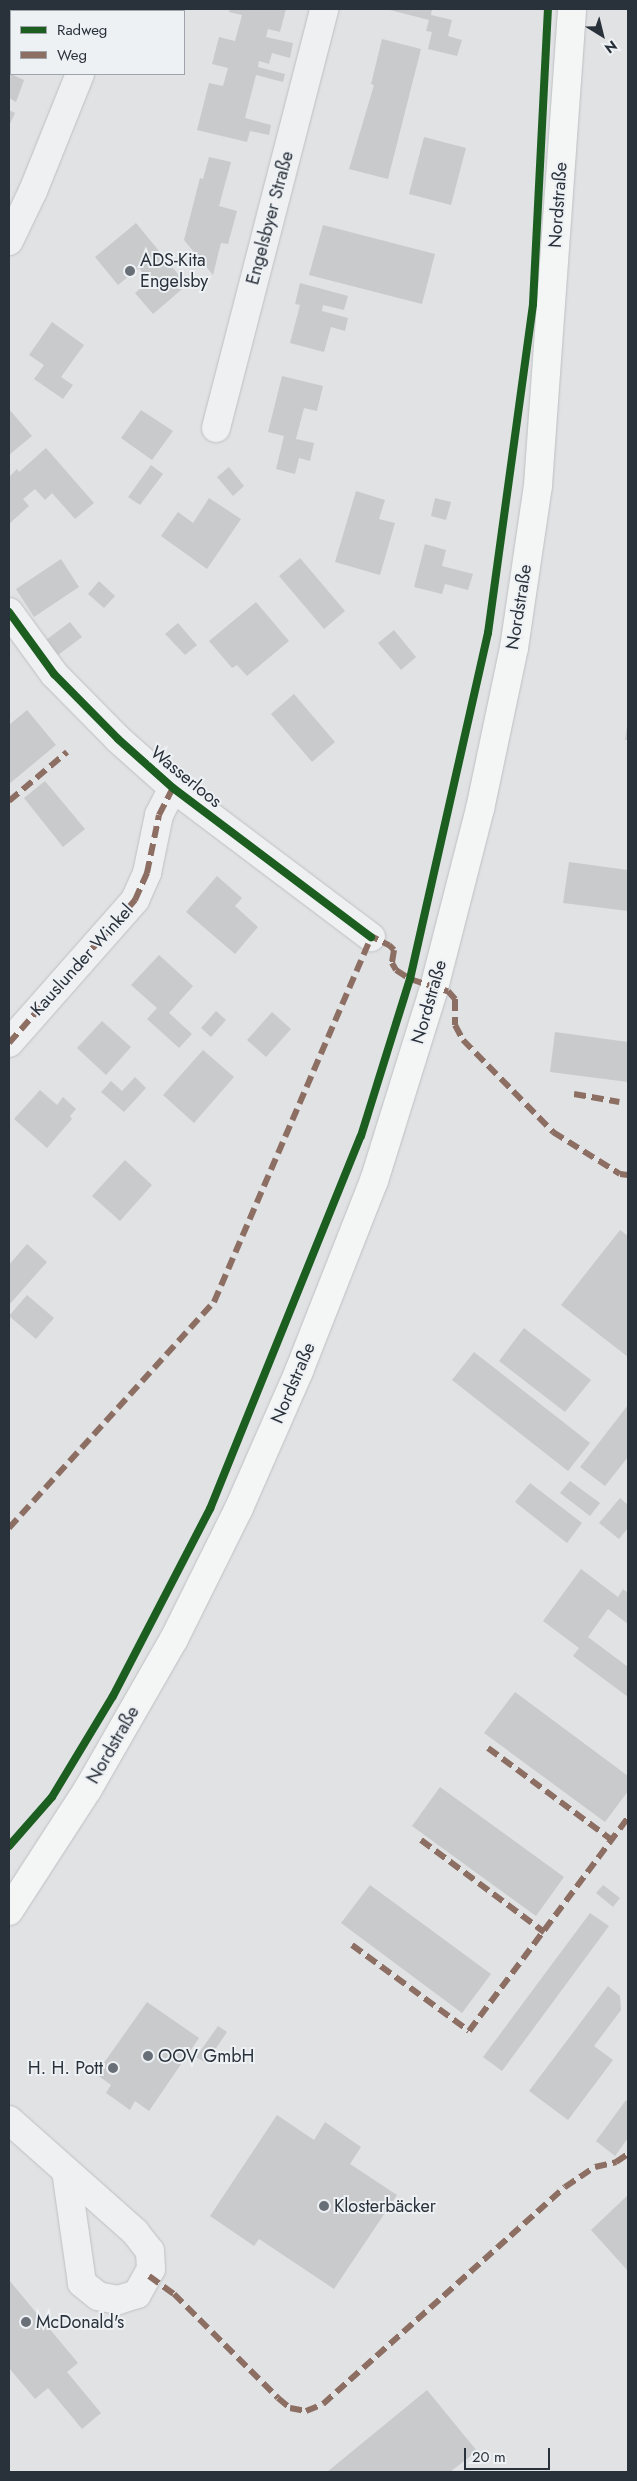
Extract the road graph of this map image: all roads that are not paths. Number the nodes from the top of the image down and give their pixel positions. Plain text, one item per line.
1 (324, 9) edge
2 (572, 9) edge
3 (80, 75) edge
4 (9, 241) edge
5 (216, 428) dead end
6 (9, 612) edge
7 (173, 788) junction
8 (371, 938) dead end
9 (9, 1043) edge
10 (9, 1912) edge
11 (9, 2120) edge
12 (66, 2171) dead end

1 - 5 street, Engelsbyer Straße
2 - 10 main road, Nordstraße
3 - 4 street
6 - 7 street, Wasserloos
7 - 8 street, Wasserloos
7 - 9 street, Kauslunder Winkel
11 - 12 street

